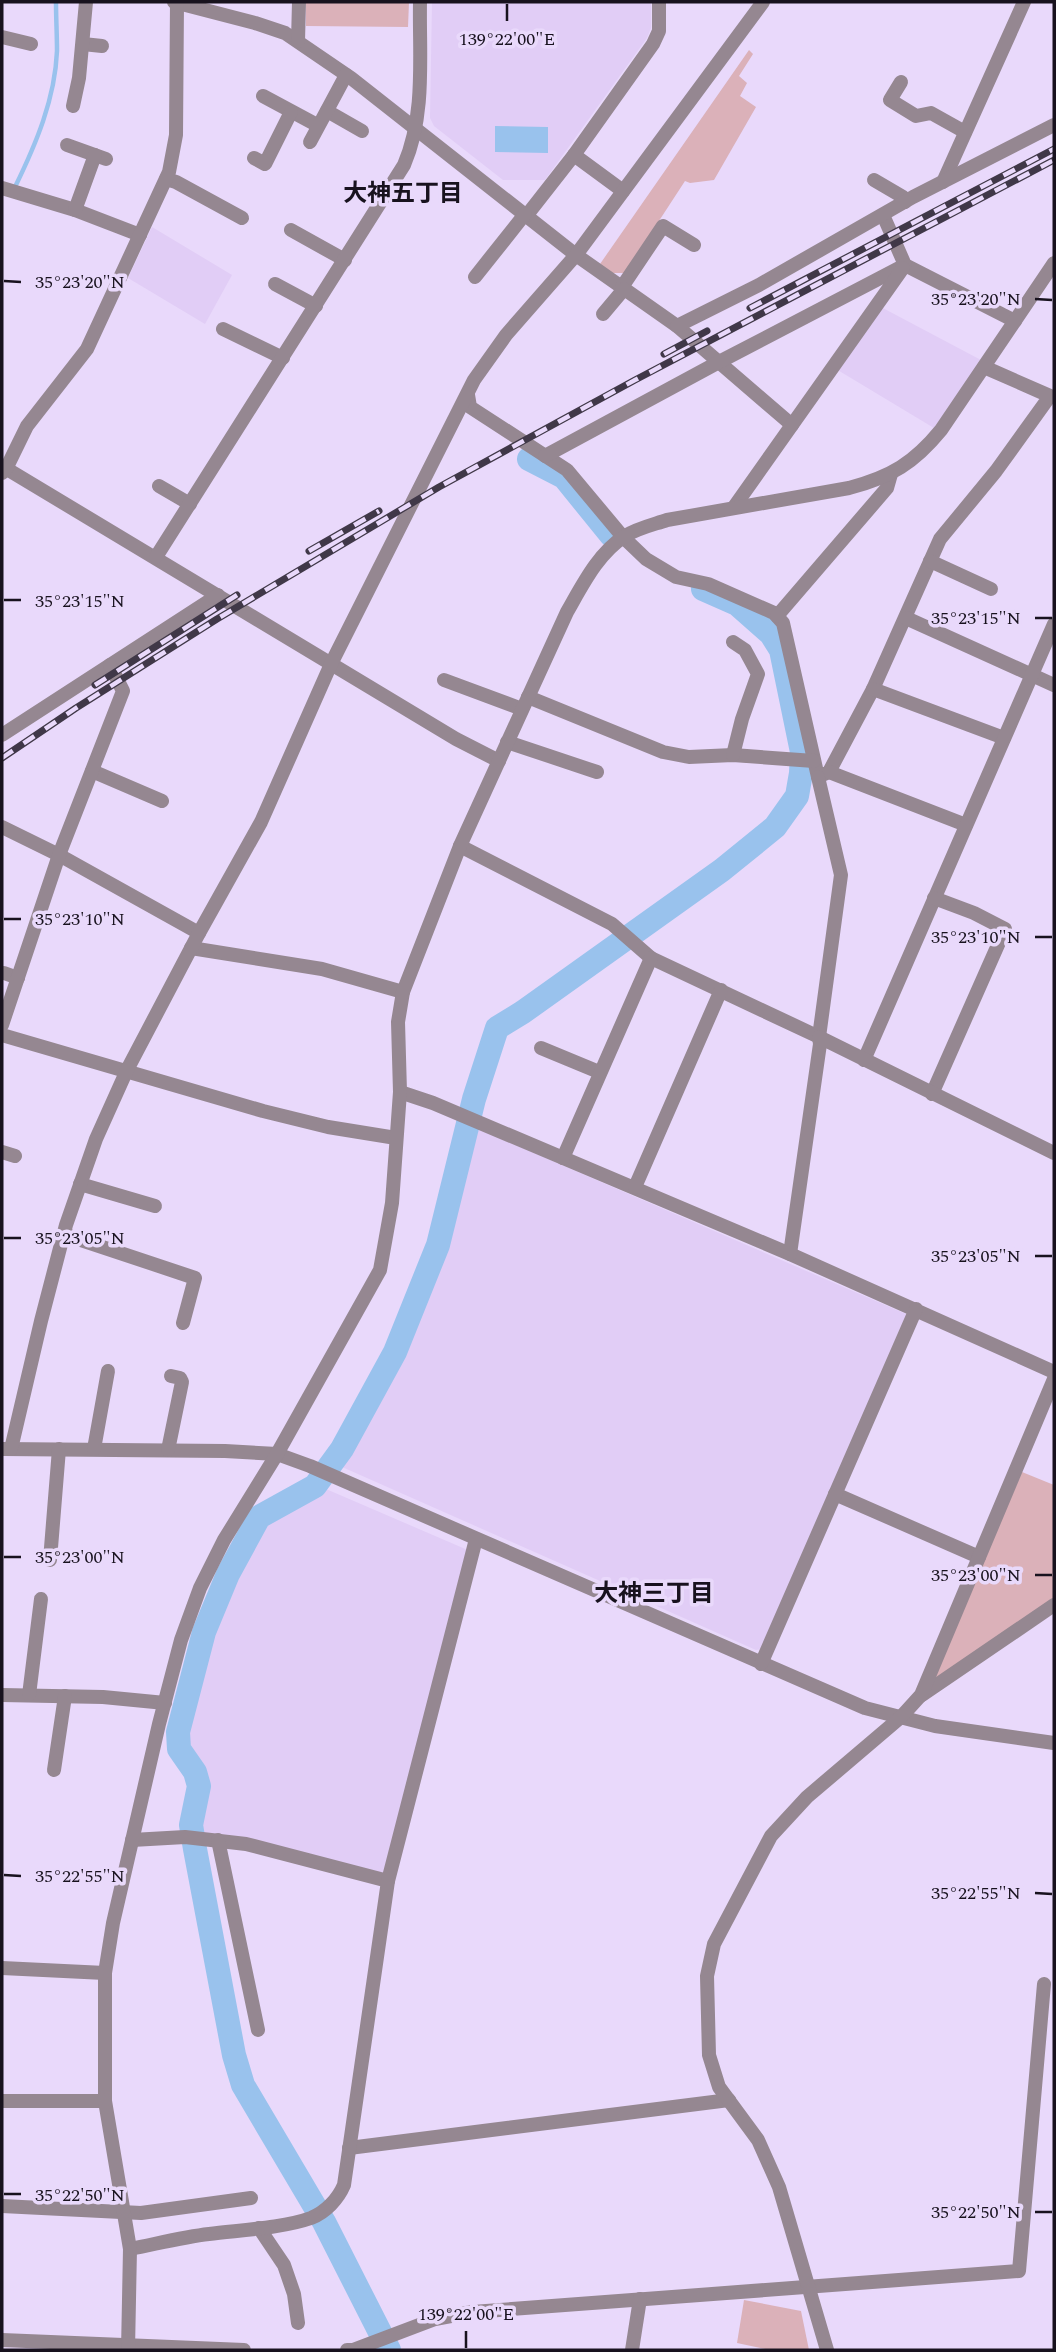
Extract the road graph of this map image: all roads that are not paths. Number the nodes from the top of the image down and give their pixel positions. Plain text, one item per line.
1 (86, 2) edge
2 (176, 2) edge
3 (299, 2) edge
4 (420, 2) edge
5 (659, 2) edge
6 (763, 2) edge
7 (1024, 2) edge
8 (2, 37) edge
9 (298, 41) junction
10 (31, 44) dead end
11 (83, 44) junction
12 (102, 46) dead end
13 (346, 75) junction
14 (901, 82) dead end
15 (263, 96) dead end
16 (73, 106) dead end
17 (327, 111) junction
18 (291, 112) junction
19 (317, 125) junction
20 (1054, 125) edge
21 (415, 129) junction
22 (362, 131) dead end
23 (965, 132) junction
24 (310, 142) dead end
25 (67, 145) dead end
26 (574, 155) junction
27 (254, 158) dead end
28 (166, 179) junction
29 (874, 180) dead end
30 (943, 182) junction
31 (2, 188) edge
32 (623, 191) junction
33 (905, 202) junction
34 (75, 211) junction
35 (236, 211) dead end
36 (526, 214) junction
37 (883, 215) junction
38 (291, 230) dead end
39 (140, 236) junction
40 (694, 245) dead end
41 (576, 255) junction
42 (345, 260) junction
43 (1054, 262) edge
44 (905, 265) junction
45 (483, 273) dead end
46 (275, 284) dead end
47 (623, 288) junction
48 (316, 306) junction
49 (603, 314) dead end
50 (1015, 321) junction
51 (677, 326) junction
52 (223, 328) dead end
53 (282, 358) junction
54 (719, 362) junction
55 (984, 367) junction
56 (468, 395) junction
57 (1052, 397) edge
58 (792, 425) junction
59 (545, 456) junction
60 (3, 469) edge
61 (891, 474) junction
62 (159, 486) dead end
63 (190, 504) junction
64 (734, 507) junction
65 (623, 537) junction
66 (156, 557) junction
67 (930, 561) junction
68 (990, 589) dead end
69 (218, 595) junction
70 (777, 616) junction
71 (906, 618) junction
72 (1054, 624) edge
73 (743, 643) dead end
74 (331, 664) junction
75 (110, 665) junction
76 (1032, 675) junction
77 (444, 680) dead end
78 (1054, 685) edge
79 (873, 690) junction
80 (525, 703) junction
81 (2, 735) edge
82 (1004, 738) junction
83 (507, 742) junction
84 (733, 755) junction
85 (499, 761) junction
86 (814, 761) junction
87 (92, 771) junction
88 (597, 772) dead end
89 (824, 774) junction
90 (162, 801) dead end
91 (966, 825) junction
92 (2, 827) edge
93 (460, 846) junction
94 (59, 855) junction
95 (934, 898) junction
96 (199, 933) junction
97 (191, 948) junction
98 (651, 958) junction
99 (721, 990) junction
100 (403, 992) junction
101 (2, 1025) edge
102 (2, 1035) edge
103 (819, 1037) junction
104 (541, 1048) dead end
105 (864, 1060) junction
106 (127, 1070) junction
107 (599, 1072) junction
108 (400, 1092) junction
109 (932, 1094) junction
110 (396, 1138) junction
111 (1054, 1153) edge
112 (563, 1158) junction
113 (80, 1184) junction
114 (635, 1187) junction
115 (155, 1206) dead end
116 (63, 1234) junction
117 (790, 1254) junction
118 (916, 1309) junction
119 (190, 1316) dead end
120 (107, 1371) dead end
121 (1054, 1372) edge
122 (1054, 1379) edge
123 (182, 1382) dead end
124 (6, 1449) edge
125 (59, 1449) junction
126 (94, 1449) junction
127 (168, 1450) junction
128 (277, 1454) junction
129 (835, 1494) junction
130 (476, 1539) junction
131 (979, 1557) junction
132 (50, 1560) dead end
133 (41, 1599) dead end
134 (1054, 1605) edge
135 (761, 1664) junction
136 (924, 1693) junction
137 (2, 1695) edge
138 (29, 1695) junction
139 (65, 1696) junction
140 (165, 1703) junction
141 (901, 1717) junction
142 (1054, 1743) edge
143 (54, 1770) dead end
144 (132, 1840) junction
145 (219, 1840) junction
146 (388, 1881) junction
147 (2, 1968) edge
148 (105, 1973) junction
149 (1044, 1984) dead end
150 (258, 2030) dead end
151 (729, 2100) junction
152 (2, 2101) edge
153 (106, 2101) junction
154 (349, 2148) junction
155 (251, 2198) dead end
156 (2, 2206) edge
157 (124, 2213) junction
158 (259, 2228) junction
159 (130, 2249) junction
160 (810, 2288) junction
161 (640, 2299) junction
162 (298, 2323) dead end
163 (2, 2340) edge
164 (128, 2347) edge
165 (244, 2350) edge
166 (347, 2350) edge
167 (632, 2350) edge
168 (827, 2350) edge

1 - 11 street
2 - 9 street
2 - 28 street
3 - 9 street
4 - 21 street
5 - 26 street
6 - 32 street
7 - 23 street
8 - 10 street
9 - 13 street
11 - 12 street
11 - 16 street
13 - 17 street
13 - 21 street
14 - 23 street
15 - 18 street
17 - 19 street
17 - 22 street
18 - 19 street
18 - 27 street
19 - 24 street
20 - 30 street
21 - 36 street
21 - 42 street
23 - 30 street
25 - 34 street
26 - 32 street
26 - 36 street
28 - 35 street
28 - 39 street
29 - 33 street
30 - 33 street
31 - 34 street
32 - 41 street
33 - 37 street
34 - 39 street
36 - 41 street
36 - 45 street
37 - 44 street
37 - 51 street
38 - 42 street
39 - 60 street
40 - 47 street
41 - 47 street
41 - 56 street
42 - 48 street
43 - 50 street
44 - 50 street
44 - 54 street
44 - 58 street
46 - 48 street
47 - 49 street
47 - 51 street
48 - 53 street
50 - 55 street
51 - 54 street
52 - 53 street
53 - 63 street
54 - 58 street
54 - 59 street
55 - 57 street
55 - 61 street
56 - 59 street
56 - 74 street
57 - 67 street
58 - 64 street
59 - 65 street
60 - 66 street
61 - 64 street
61 - 70 street
62 - 63 street
63 - 66 street
64 - 65 street
65 - 70 street
65 - 80 street
66 - 69 street
67 - 68 street
67 - 71 street
69 - 74 street
69 - 75 street
70 - 86 street
71 - 76 street
71 - 79 street
72 - 76 street
73 - 84 street
74 - 85 street
74 - 96 street
75 - 81 street
75 - 87 street
76 - 78 street
76 - 82 street
77 - 80 street
79 - 82 street
79 - 89 street
80 - 83 street
80 - 84 street
82 - 91 street
83 - 85 street
83 - 88 street
84 - 86 street
85 - 93 street
86 - 89 street
87 - 90 street
87 - 94 street
89 - 91 street
89 - 103 street
91 - 95 street
92 - 94 street
93 - 98 street
93 - 100 street
94 - 96 street
94 - 101 street
95 - 105 street
95 - 109 street
96 - 97 street
97 - 100 street
97 - 106 street
98 - 99 street
98 - 107 street
99 - 103 street
99 - 114 street
100 - 108 street
102 - 106 street
103 - 105 street
103 - 117 street
104 - 107 street
105 - 109 street
106 - 110 street
106 - 113 street
107 - 112 street
108 - 110 street
108 - 112 street
109 - 111 street
110 - 128 street
112 - 114 street
113 - 115 street
113 - 116 street
114 - 117 street
116 - 119 street
116 - 124 street
117 - 118 street
118 - 121 street
118 - 129 street
120 - 126 street
122 - 131 street
123 - 127 street
124 - 125 street
125 - 126 street
125 - 132 street
126 - 127 street
127 - 128 street
128 - 130 street
128 - 140 street
129 - 131 street
129 - 135 street
130 - 135 street
130 - 146 street
131 - 136 street
133 - 138 street
134 - 136 street
135 - 141 street
136 - 141 street
137 - 138 street
138 - 139 street
139 - 140 street
139 - 143 street
140 - 144 street
141 - 142 street
141 - 151 street
144 - 145 street
144 - 148 street
145 - 146 street
145 - 150 street
146 - 154 street
147 - 148 street
148 - 153 street
149 - 160 street
151 - 154 street
151 - 160 street
152 - 153 street
153 - 157 street
154 - 158 street
155 - 157 street
156 - 157 street
157 - 159 street
158 - 159 street
158 - 162 street
159 - 164 street
160 - 161 street
160 - 168 street
161 - 166 street
161 - 167 street
163 - 164 street
164 - 165 street

